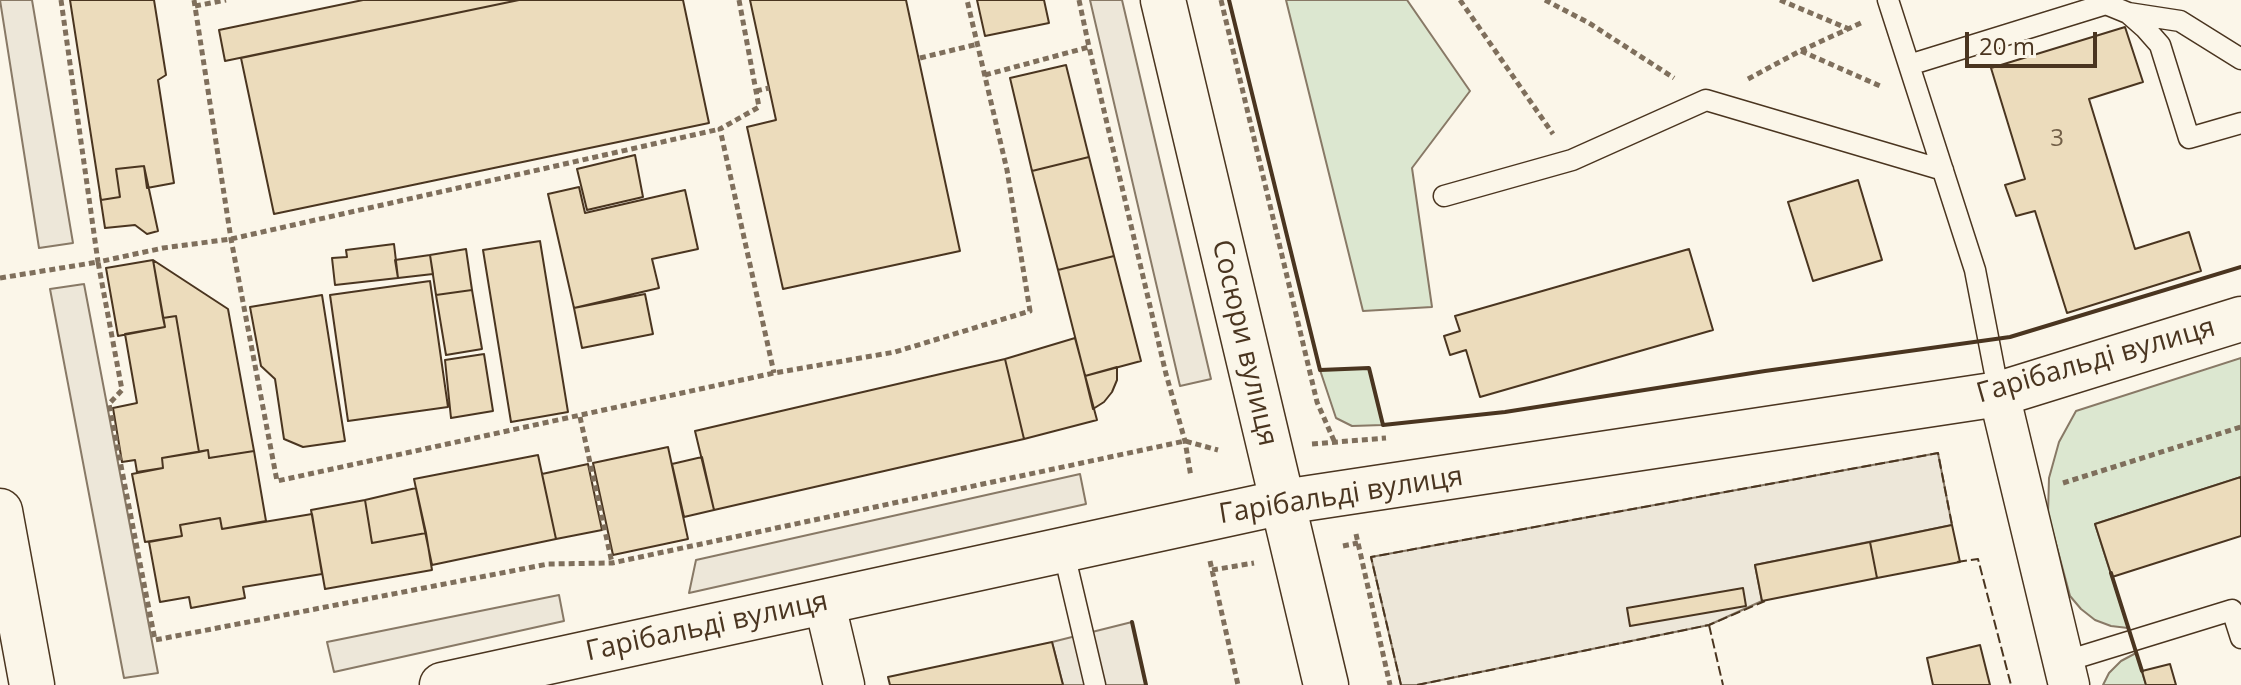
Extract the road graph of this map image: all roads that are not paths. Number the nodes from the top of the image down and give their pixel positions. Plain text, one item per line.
1 (1163, 0) edge
2 (1889, 4) edge
3 (2128, 13) junction
4 (2241, 59) edge
5 (1909, 65) junction
6 (2241, 123) edge
7 (1943, 170) junction
8 (1444, 196) dead end
9 (2241, 319) edge
10 (1999, 394) junction
11 (1283, 502) junction
12 (0, 511) edge
13 (1063, 549) junction
14 (824, 601) junction
15 (2241, 638) edge
16 (2066, 674) edge
17 (32, 685) edge
18 (442, 685) edge
19 (844, 685) edge
20 (1095, 685) edge
21 (1326, 685) edge

1 - 11 main road, Сосюри вулиця
2 - 5 lane
3 - 4 lane
3 - 5 lane
3 - 6 lane
5 - 7 lane
7 - 8 lane
7 - 10 lane
9 - 10 main road, Гарібальді вулиця
10 - 11 main road, Гарібальді вулиця
10 - 16 street
11 - 13 main road, Гарібальді вулиця
11 - 21 main road, Сосюри вулиця
12 - 17 main road
13 - 14 main road, Гарібальді вулиця
13 - 20 lane
14 - 18 main road, Гарібальді вулиця
14 - 19 street
15 - 16 lane

